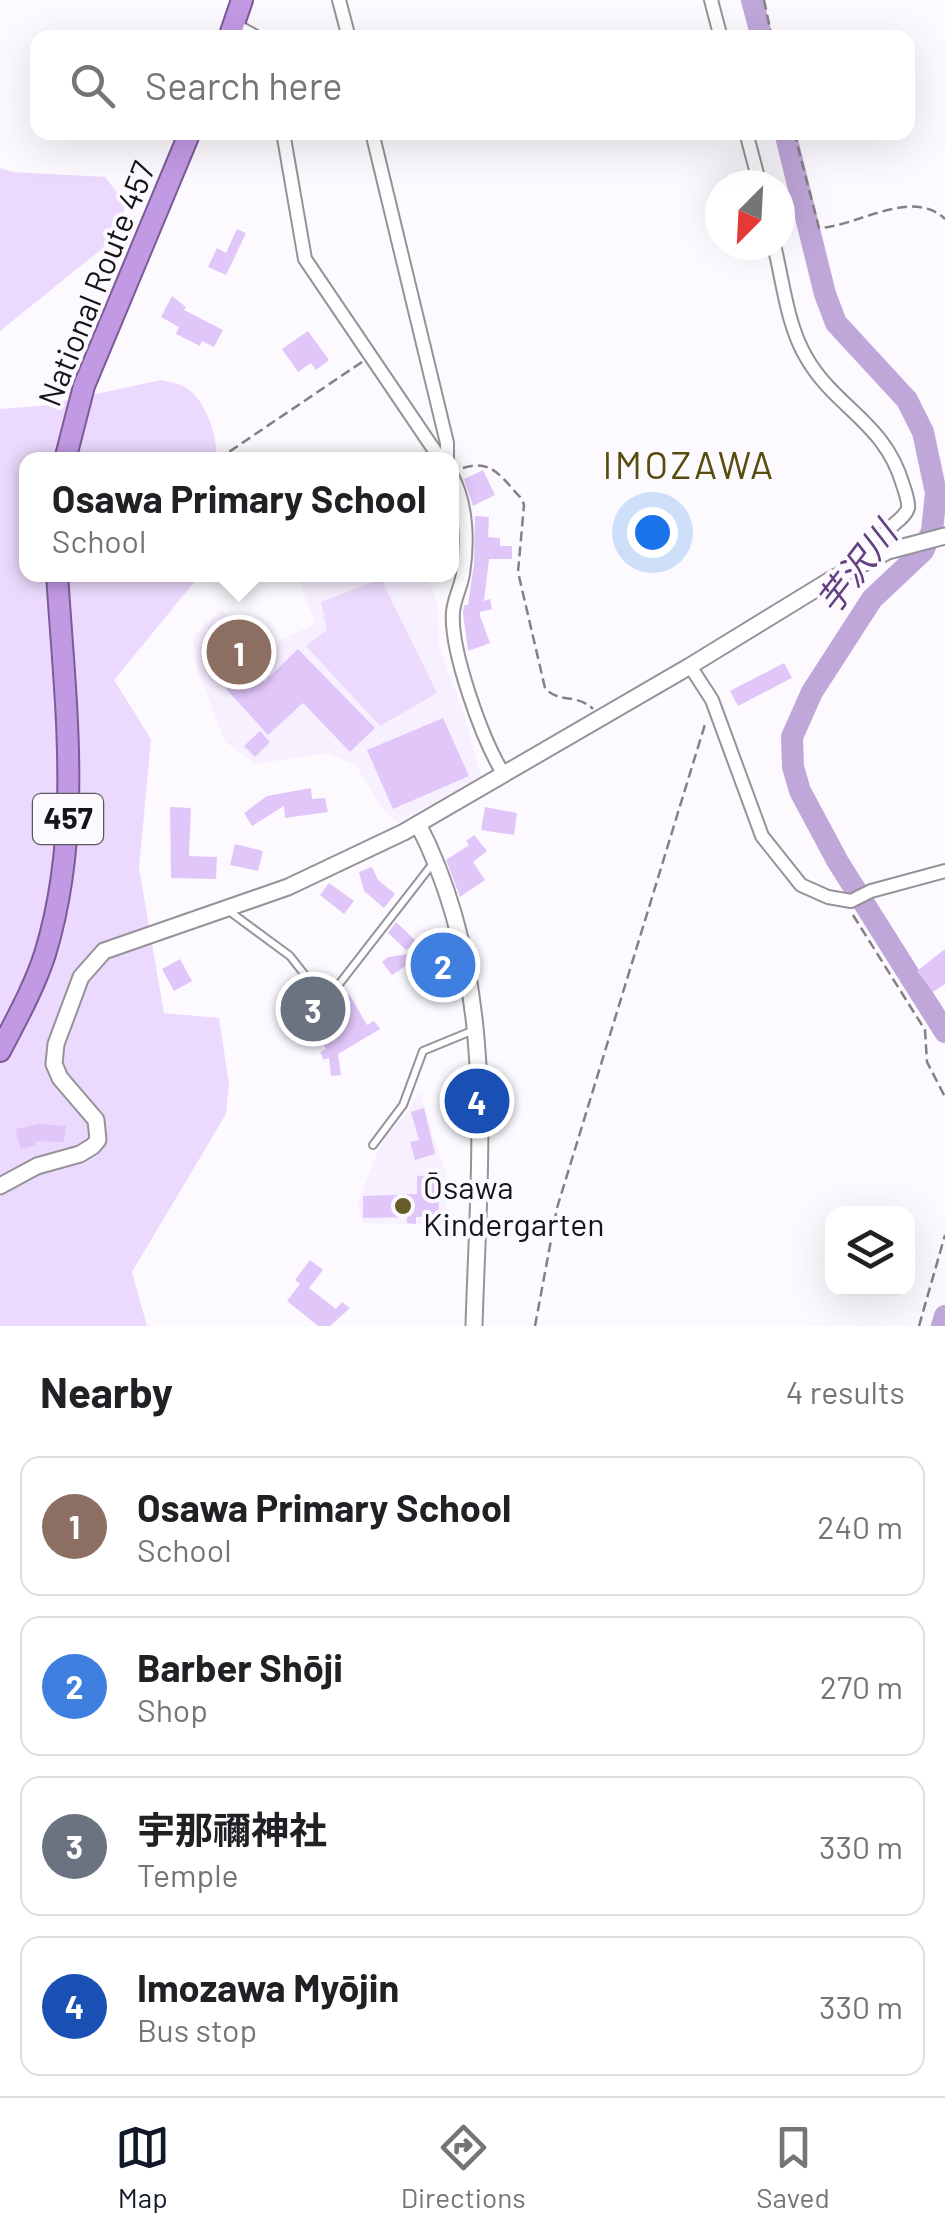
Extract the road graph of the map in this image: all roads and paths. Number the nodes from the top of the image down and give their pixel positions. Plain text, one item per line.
1 (242, 0) edge
2 (339, 0) edge
3 (710, 0) edge
4 (764, 0) edge
5 (232, 30) edge
6 (347, 30) edge
7 (718, 30) edge
8 (770, 30) edge
9 (187, 140) edge
10 (284, 140) edge
11 (374, 140) edge
12 (748, 140) edge
13 (796, 140) edge
14 (756, 170) edge
15 (945, 218) edge
16 (778, 260) edge
17 (372, 355) junction
18 (67, 452) edge
19 (229, 452) edge
20 (439, 452) edge
21 (448, 452) edge
22 (459, 465) edge
23 (459, 494) edge
24 (945, 536) edge
25 (888, 550) junction
26 (58, 582) edge
27 (690, 666) junction
28 (712, 700) junction
29 (598, 720) junction
30 (503, 773) junction
31 (418, 824) junction
32 (435, 861) junction
33 (945, 870) edge
34 (848, 901) junction
35 (228, 910) junction
36 (474, 1030) junction
37 (0, 1051) edge
38 (945, 1097) edge
39 (373, 1145) dead end
40 (0, 1186) edge
41 (945, 1235) edge
42 (474, 1326) edge
43 (535, 1326) edge
44 (918, 1326) edge

1 - 5 highway
2 - 6 street
3 - 7 street
4 - 8 path
9 - 18 highway, National Route 457
10 - 17 street
11 - 21 street
12 - 14 street
13 - 15 path
16 - 25 street
17 - 19 path
17 - 20 street
22 - 29 path
23 - 30 street
24 - 25 street
25 - 27 street
26 - 37 highway, 457
27 - 28 street
27 - 29 street
28 - 34 street
28 - 43 path
29 - 30 street
30 - 31 street
31 - 32 street
31 - 35 street
32 - 35 lane
32 - 36 street
33 - 34 street
34 - 38 path
35 - 40 street
36 - 39 lane
36 - 42 street
41 - 44 path

